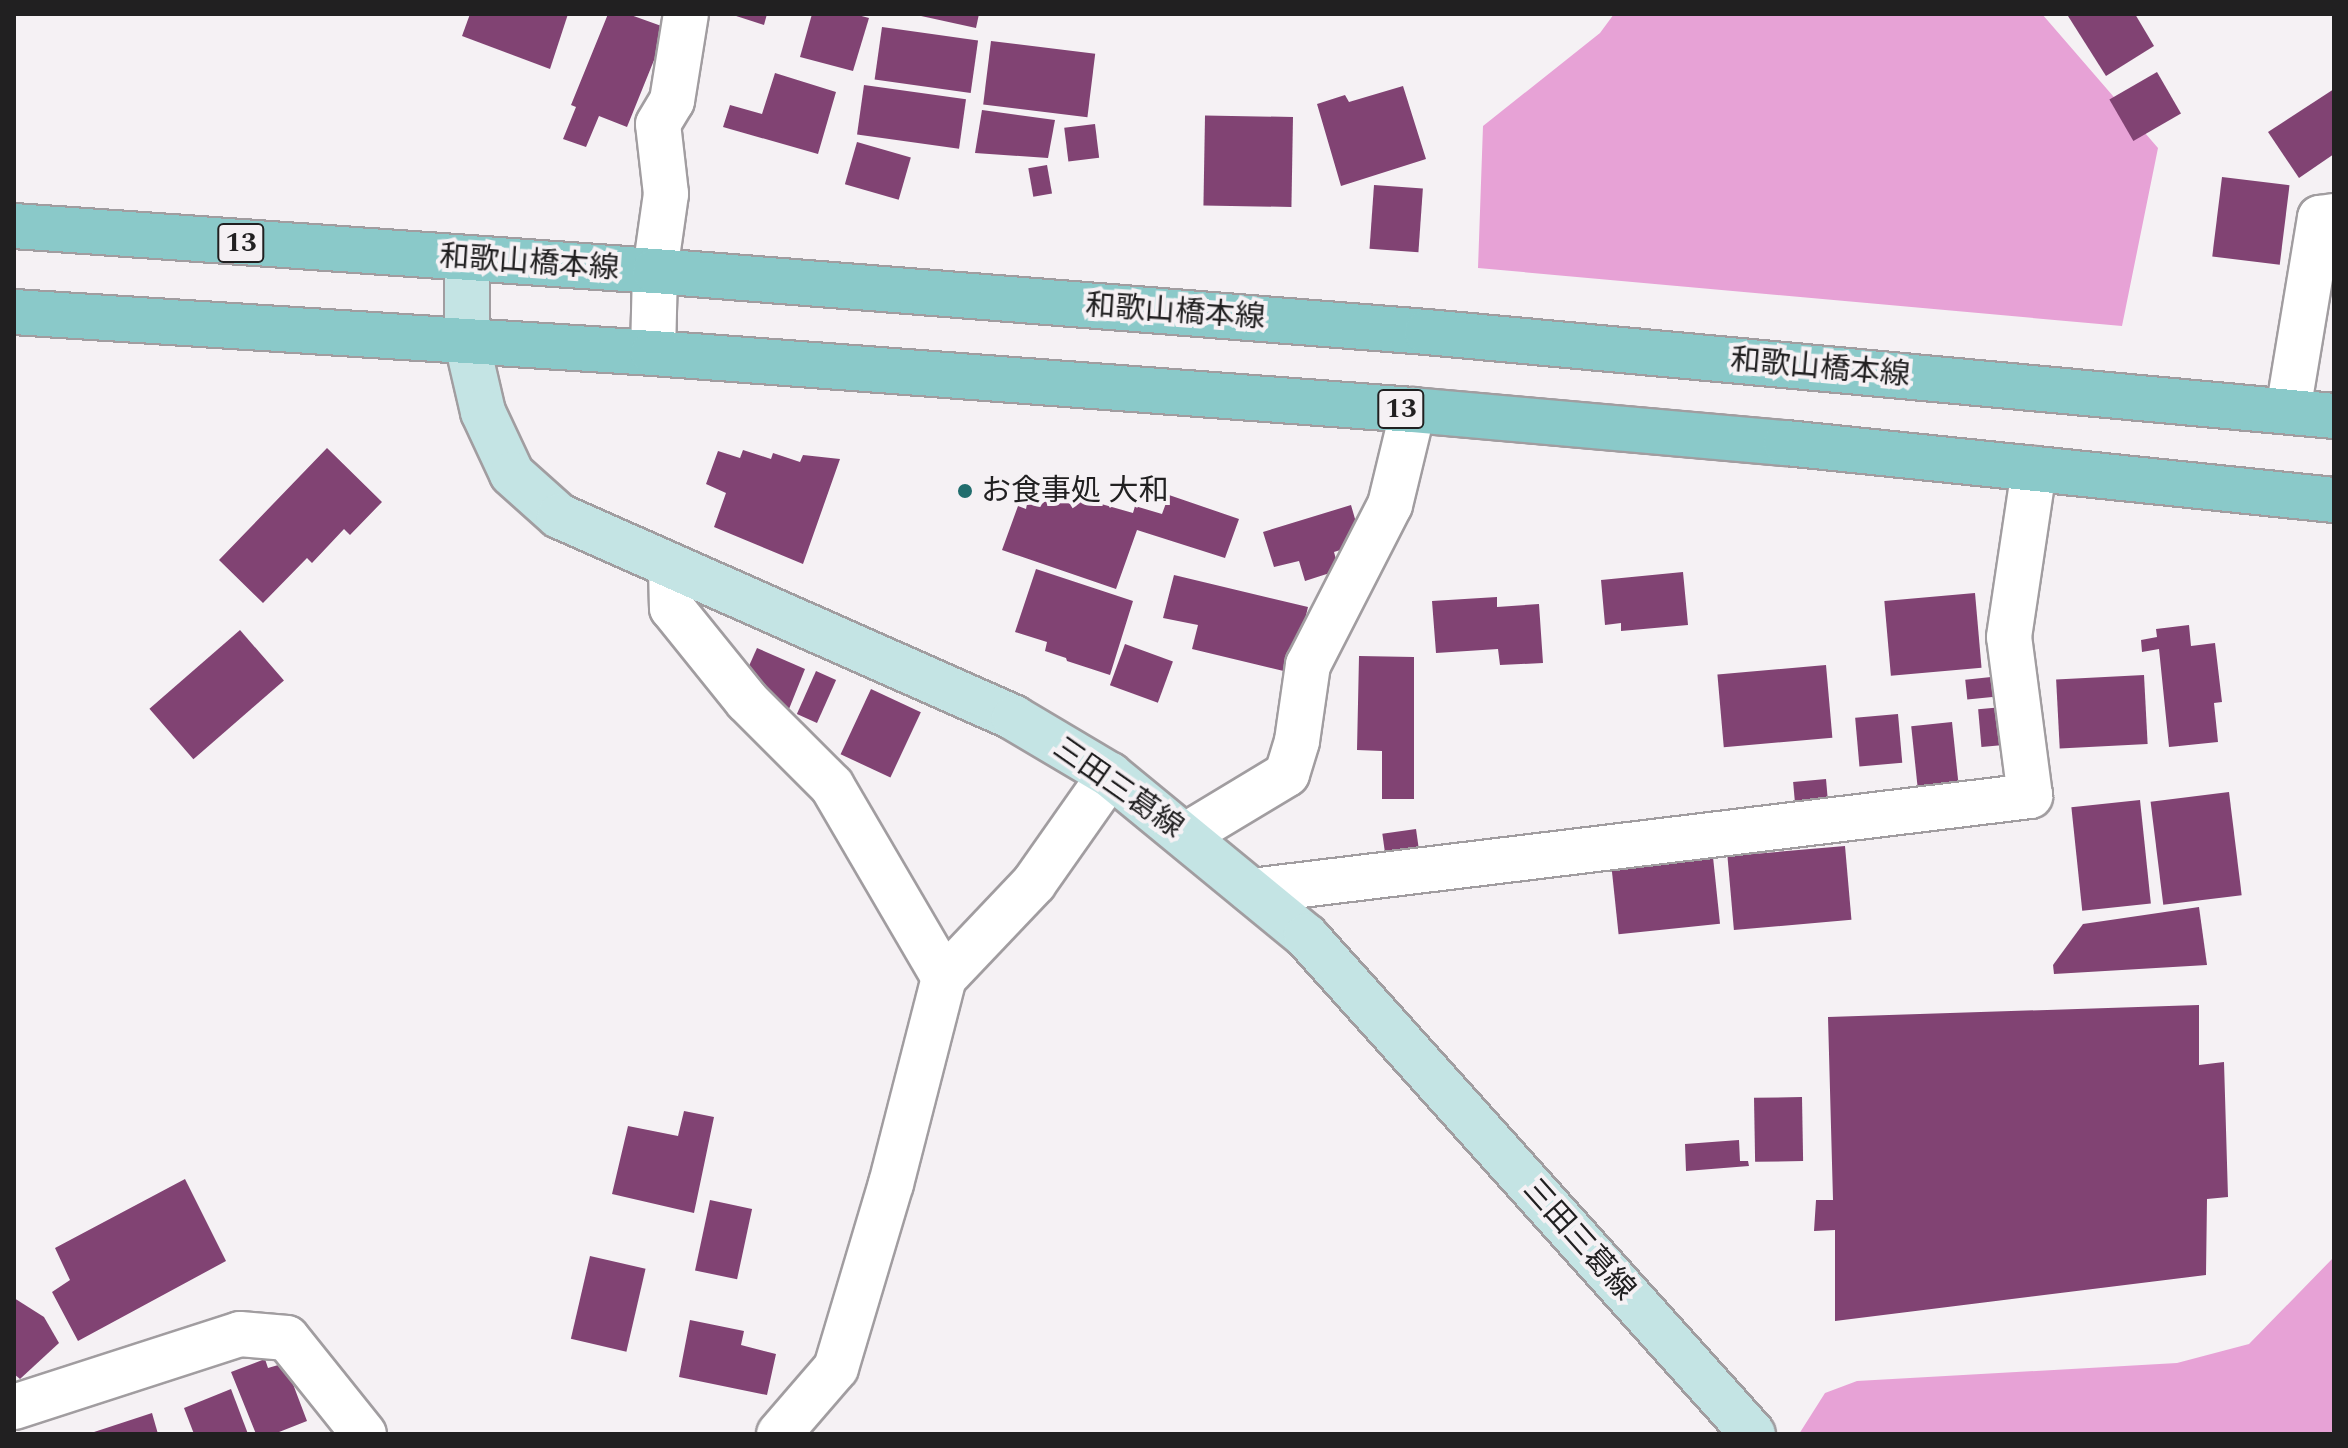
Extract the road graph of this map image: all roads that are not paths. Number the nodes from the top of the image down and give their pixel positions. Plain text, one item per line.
1 (686, 14) edge
2 (2334, 216) edge
3 (14, 226) edge
4 (467, 259) junction
5 (655, 271) junction
6 (14, 312) edge
7 (467, 343) junction
8 (653, 353) junction
9 (1413, 410) junction
10 (2288, 411) junction
11 (2334, 416) edge
12 (2034, 469) junction
13 (2334, 500) edge
14 (671, 568) junction
15 (1110, 775) junction
16 (1186, 835) junction
17 (1252, 891) junction
18 (944, 978) junction
19 (14, 1407) edge
20 (364, 1434) edge
21 (779, 1434) edge
22 (1753, 1434) edge

1 - 5 street
2 - 10 street
3 - 4 main road, 和歌山橋本線 / 13
4 - 5 main road, 和歌山橋本線 / 13
4 - 7 main road, 三田三葛線
5 - 8 street
5 - 10 main road, 和歌山橋本線 / 13
6 - 7 main road, 13
7 - 8 main road, 13
7 - 14 main road, 三田三葛線
8 - 9 main road, 13
9 - 12 main road, 13
9 - 16 street
10 - 11 main road, 和歌山橋本線 / 13
12 - 13 main road, 13
12 - 17 street
14 - 15 main road, 三田三葛線
14 - 18 street
15 - 16 main road, 三田三葛線
15 - 18 street
16 - 17 main road, 三田三葛線
17 - 22 main road, 三田三葛線
18 - 21 street
19 - 20 street

